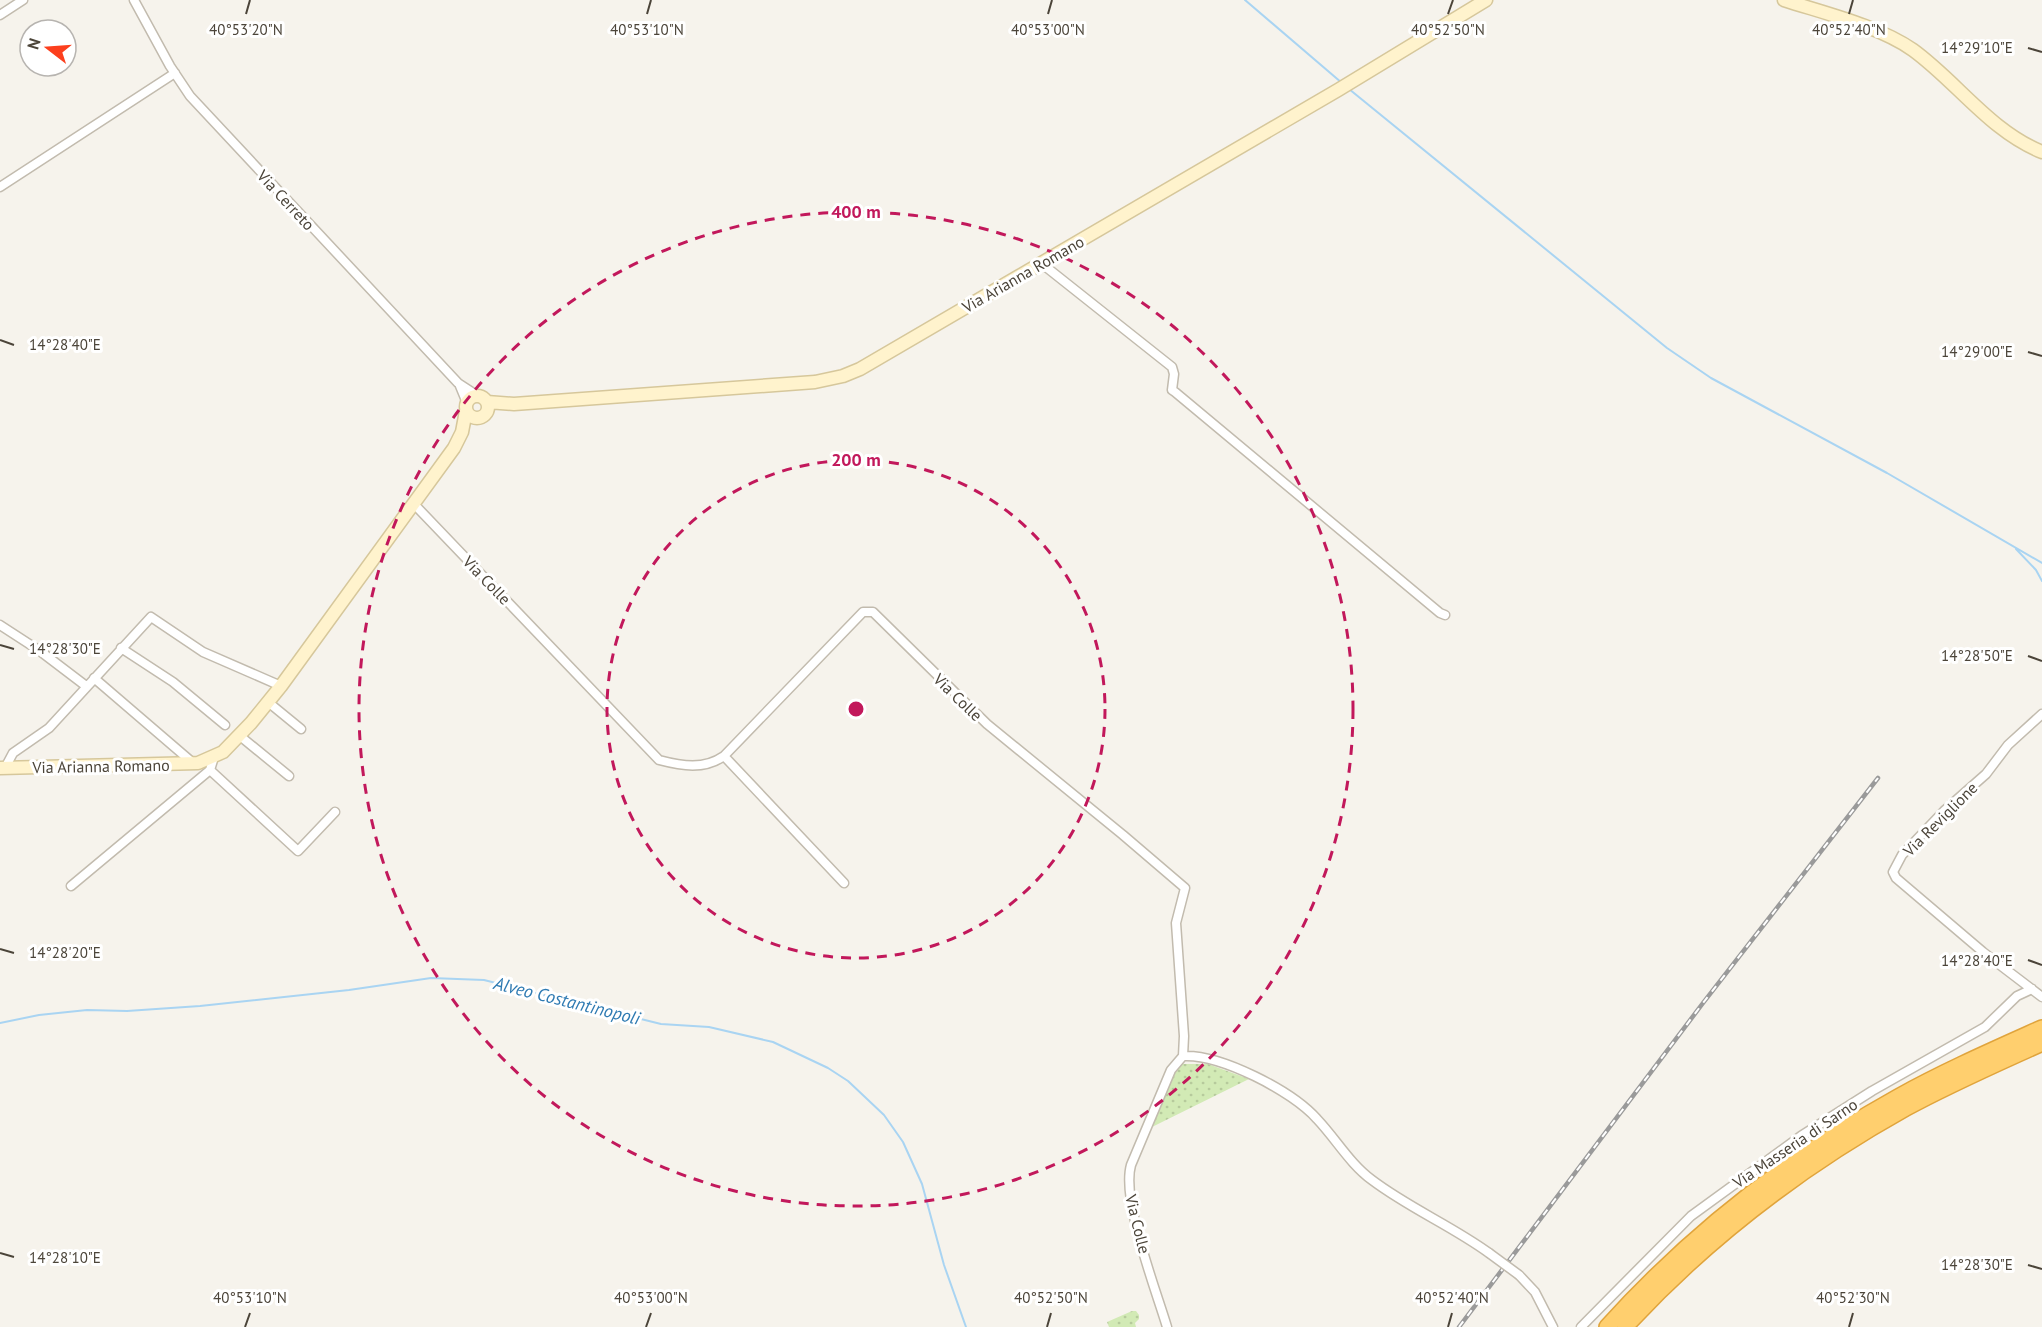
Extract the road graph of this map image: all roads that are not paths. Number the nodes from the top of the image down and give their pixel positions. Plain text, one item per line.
1 (23, 0) edge
2 (134, 0) edge
3 (1486, 0) edge
4 (1784, 0) edge
5 (0, 15) edge
6 (175, 73) junction
7 (2042, 152) edge
8 (0, 187) edge
9 (1041, 263) junction
10 (458, 383) junction
11 (483, 399) junction
12 (514, 404) junction
13 (466, 407) junction
14 (482, 417) junction
15 (459, 440) junction
16 (413, 503) junction
17 (1445, 615) dead end
18 (0, 625) edge
19 (121, 648) junction
20 (94, 678) junction
21 (86, 686) junction
22 (281, 686) junction
23 (268, 702) junction
24 (2042, 714) edge
25 (225, 725) dead end
26 (301, 729) dead end
27 (240, 736) junction
28 (724, 756) junction
29 (214, 757) junction
30 (193, 763) junction
31 (3, 768) edge
32 (210, 770) junction
33 (289, 776) dead end
34 (335, 812) dead end
35 (844, 883) dead end
36 (71, 886) dead end
37 (2032, 989) junction
38 (2042, 997) edge
39 (2042, 1028) edge
40 (2042, 1043) edge
41 (1183, 1056) junction
42 (1167, 1327) edge
43 (1553, 1327) edge
44 (1581, 1327) edge
45 (1607, 1327) edge
46 (1625, 1327) edge

1 - 5 street
2 - 6 street, Via Cerreto
3 - 9 street, Via Arianna Romano
4 - 7 street
6 - 8 street
6 - 10 street, Via Cerreto
9 - 12 street, Via Arianna Romano
9 - 17 street
10 - 11 street, Via Cerreto
10 - 13 street, Via Cerreto
11 - 12 street, Via Arianna Romano
11 - 13 street
11 - 14 street
12 - 14 street, Via Arianna Romano
13 - 14 street
13 - 15 street, Via Arianna Romano
14 - 15 street, Via Arianna Romano
15 - 16 street, Via Arianna Romano
16 - 22 street, Via Arianna Romano
16 - 28 street, Via Colle
18 - 21 street
19 - 20 street, Via Arianna Romano
19 - 22 street, Via Arianna Romano
19 - 25 street
20 - 21 street, Via Arianna Romano
20 - 30 street
21 - 31 street, Via Arianna Romano
22 - 23 street, Via Arianna Romano
23 - 26 street
23 - 27 street, Via Arianna Romano
24 - 37 street, Via Reviglione
27 - 29 street, Via Arianna Romano
27 - 33 street
28 - 35 street
28 - 41 street, Via Colle
29 - 30 street, Via Arianna Romano
29 - 32 street
30 - 31 street, Via Arianna Romano
32 - 34 street
32 - 36 street
37 - 38 street
37 - 44 street, Via Masseria di Sarno
39 - 45 highway
40 - 46 highway
41 - 42 street, Via Colle
41 - 43 street, bridge

